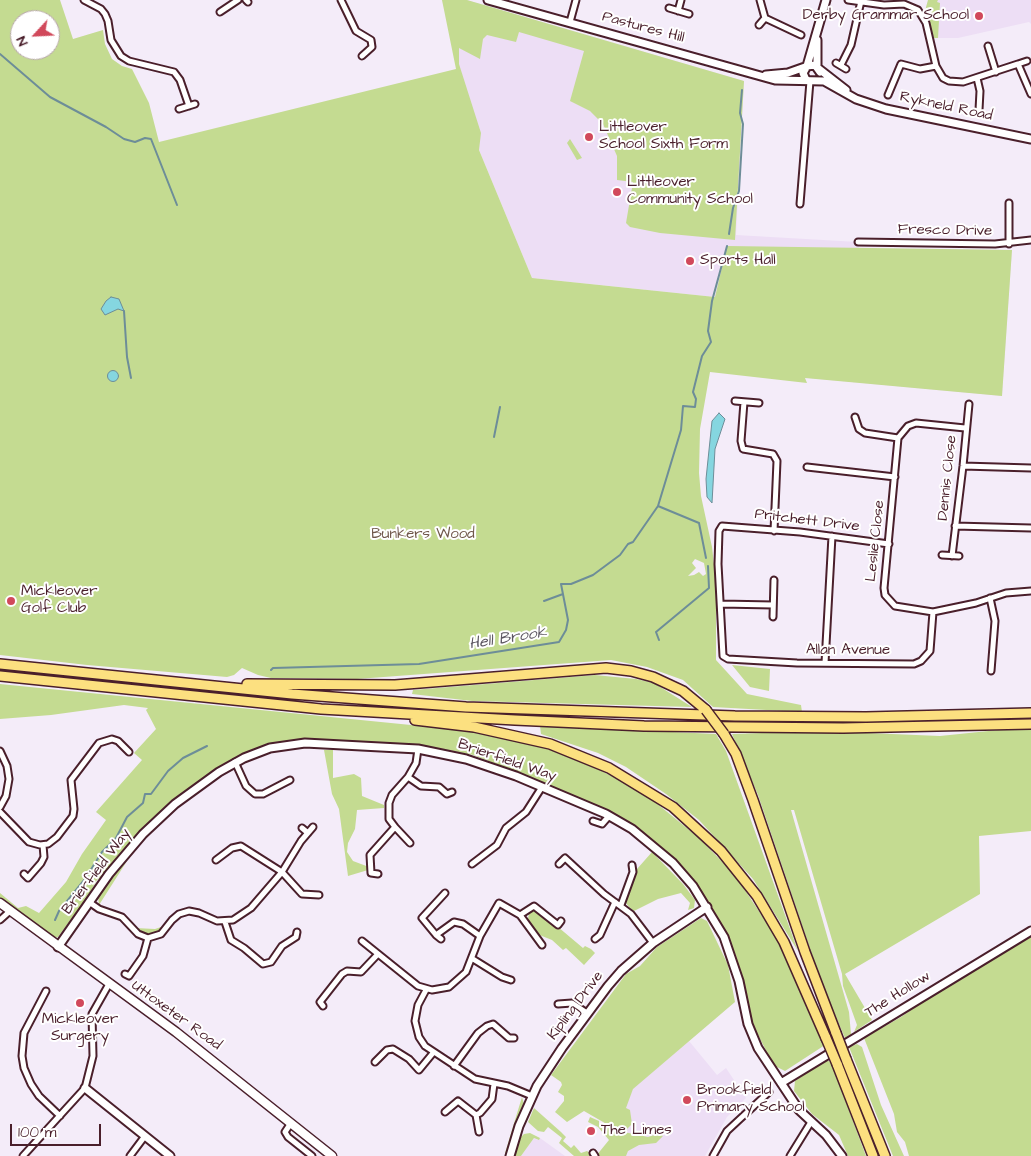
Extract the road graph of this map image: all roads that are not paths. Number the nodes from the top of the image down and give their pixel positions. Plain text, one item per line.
1 (84, 0) edge
2 (238, 0) edge
3 (341, 0) edge
4 (488, 0) edge
5 (576, 0) edge
6 (681, 0) edge
7 (760, 0) edge
8 (826, 0) edge
9 (848, 0) edge
10 (860, 2) junction
11 (874, 2) edge
12 (669, 8) dead end
13 (678, 11) junction
14 (220, 12) dead end
15 (689, 14) dead end
16 (765, 18) junction
17 (570, 22) junction
18 (759, 24) dead end
19 (801, 34) dead end
20 (817, 35) junction
21 (988, 46) dead end
22 (362, 56) dead end
23 (1027, 61) dead end
24 (1018, 64) junction
25 (936, 66) junction
26 (806, 67) junction
27 (818, 68) junction
28 (846, 69) dead end
29 (996, 72) junction
30 (763, 75) junction
31 (977, 78) junction
32 (811, 81) junction
33 (1031, 94) edge
34 (888, 96) dead end
35 (856, 99) junction
36 (179, 109) dead end
37 (978, 110) dead end
38 (1031, 138) edge
39 (1010, 203) dead end
40 (800, 204) dead end
41 (1031, 240) edge
42 (858, 242) dead end
43 (1009, 244) junction
44 (735, 401) dead end
45 (744, 402) junction
46 (758, 403) dead end
47 (968, 404) dead end
48 (855, 417) dead end
49 (966, 428) junction
50 (898, 438) junction
51 (963, 466) junction
52 (807, 467) dead end
53 (816, 468) junction
54 (1031, 468) edge
55 (816, 475) dead end
56 (895, 477) junction
57 (955, 526) junction
58 (1031, 528) edge
59 (774, 532) junction
60 (832, 536) junction
61 (889, 544) junction
62 (942, 555) dead end
63 (952, 556) junction
64 (959, 556) dead end
65 (774, 580) dead end
66 (1031, 591) edge
67 (990, 598) junction
68 (721, 604) junction
69 (773, 605) junction
70 (933, 612) junction
71 (773, 617) dead end
72 (825, 663) junction
73 (0, 664) edge
74 (991, 664) junction
75 (998, 664) dead end
76 (991, 671) dead end
77 (0, 676) edge
78 (214, 686) junction
79 (1031, 713) edge
80 (380, 714) junction
81 (1031, 724) edge
82 (418, 749) junction
83 (0, 751) edge
84 (130, 752) dead end
85 (235, 762) junction
86 (408, 777) junction
87 (290, 779) dead end
88 (542, 787) junction
89 (452, 792) dead end
90 (0, 807) edge
91 (0, 812) edge
92 (609, 816) junction
93 (593, 821) dead end
94 (313, 827) dead end
95 (394, 827) junction
96 (302, 828) dead end
97 (308, 833) junction
98 (410, 843) dead end
99 (43, 845) junction
100 (216, 860) dead end
101 (472, 864) dead end
102 (559, 864) dead end
103 (632, 865) dead end
104 (282, 872) junction
105 (24, 874) dead end
106 (378, 874) dead end
107 (445, 893) dead end
108 (319, 895) dead end
109 (89, 902) junction
110 (615, 902) junction
111 (0, 903) edge
112 (621, 905) junction
113 (707, 906) junction
114 (10, 911) junction
115 (520, 915) junction
116 (0, 920) edge
117 (561, 921) dead end
118 (224, 922) junction
119 (1031, 930) edge
120 (296, 932) dead end
121 (480, 936) junction
122 (148, 938) junction
123 (595, 939) dead end
124 (362, 941) dead end
125 (371, 941) dead end
126 (652, 943) junction
127 (542, 945) dead end
128 (367, 946) junction
129 (58, 947) junction
130 (378, 954) junction
131 (473, 959) junction
132 (125, 974) dead end
133 (511, 980) dead end
134 (109, 984) junction
135 (426, 990) junction
136 (46, 991) dead end
137 (558, 1004) dead end
138 (323, 1006) dead end
139 (587, 1013) junction
140 (514, 1038) dead end
141 (433, 1053) junction
142 (375, 1062) dead end
143 (454, 1066) junction
144 (781, 1083) junction
145 (494, 1084) junction
146 (85, 1088) junction
147 (769, 1092) dead end
148 (532, 1096) junction
149 (445, 1112) dead end
150 (476, 1115) junction
151 (60, 1116) junction
152 (811, 1122) junction
153 (291, 1123) junction
154 (479, 1132) dead end
155 (145, 1136) junction
156 (23, 1156) edge
157 (130, 1156) edge
158 (170, 1156) edge
159 (312, 1156) edge
160 (332, 1156) edge
161 (510, 1156) edge
162 (714, 1156) edge
163 (790, 1156) edge
164 (842, 1156) edge
165 (873, 1156) edge
166 (885, 1156) edge

1 - 36 street
2 - 14 street
3 - 22 street
4 - 17 street, Pastures Hill
5 - 17 street
6 - 13 street
7 - 16 street
8 - 20 street
9 - 10 street
10 - 11 street
10 - 28 street
11 - 25 street
12 - 13 street
13 - 15 street
16 - 18 street
16 - 19 street
17 - 30 street, Pastures Hill
20 - 26 street
20 - 27 street
21 - 29 street
23 - 24 street
24 - 29 street
24 - 33 street
25 - 31 street
25 - 34 street
26 - 27 street
26 - 30 street, Pastures Hill
26 - 32 street
27 - 32 street
27 - 35 street, Rykneld Road
29 - 31 street
30 - 32 street, Pastures Hill
31 - 37 street
32 - 35 street, Rykneld Road
32 - 40 street
35 - 38 street, Rykneld Road
39 - 43 street
41 - 43 street, Fresco Drive
42 - 43 street, Fresco Drive
44 - 45 street
45 - 46 street
45 - 59 street
47 - 49 street, Dennis Close
48 - 50 street
49 - 50 street
49 - 51 street, Dennis Close
50 - 56 street, Leslie Close
51 - 54 street
51 - 57 street, Dennis Close
52 - 53 street
53 - 55 street
53 - 56 street
56 - 61 street, Leslie Close
57 - 58 street
57 - 63 street, Dennis Close
59 - 60 street, Pritchett Drive
59 - 68 street, Pritchett Drive
60 - 61 street, Pritchett Drive
60 - 72 street
61 - 70 street, Leslie Close
62 - 63 street
63 - 64 street
65 - 69 street
66 - 67 street, Leslie Close
67 - 70 street, Leslie Close
67 - 74 street
68 - 69 street
68 - 72 street, Allan Avenue
69 - 71 street
70 - 72 street, Allan Avenue
73 - 78 highway
74 - 75 street
74 - 76 street
77 - 80 highway
78 - 79 highway
78 - 166 highway, bridge
80 - 81 highway
80 - 165 highway, bridge
82 - 85 street, Brierfield Way
82 - 86 street
82 - 88 street, Brierfield Way
83 - 90 street
84 - 99 street
85 - 87 street
85 - 109 street, Brierfield Way
86 - 89 street
86 - 95 street
88 - 92 street, Brierfield Way
88 - 101 street
91 - 99 street
92 - 93 street
92 - 113 street, Brierfield Way
94 - 97 street
95 - 98 street
95 - 106 street
96 - 97 street
97 - 104 street
99 - 105 street
100 - 104 street
102 - 110 street
103 - 112 street
104 - 108 street
104 - 118 street
107 - 121 street
109 - 122 street
109 - 129 street, Brierfield Way
110 - 112 street
110 - 123 street
111 - 114 main road, Uttoxeter Road
112 - 126 street
113 - 126 street, Kipling Drive
113 - 144 street, Brierfield Way
114 - 116 street
114 - 129 main road, Uttoxeter Road
115 - 117 street
115 - 121 street
115 - 127 street
118 - 120 street
118 - 122 street
119 - 144 street, The Hollow
121 - 131 street
122 - 132 street
124 - 128 street
125 - 128 street
126 - 139 street, Kipling Drive
128 - 130 street
129 - 134 main road, Uttoxeter Road
130 - 135 street
130 - 138 street
131 - 133 street
131 - 135 street
134 - 146 street
134 - 153 main road, Uttoxeter Road
135 - 141 street
136 - 151 street
137 - 139 street
139 - 148 street, Kipling Drive
140 - 143 street
141 - 142 street
141 - 143 street
143 - 145 street
144 - 152 street, Brierfield Way
145 - 148 street
145 - 150 street
146 - 151 street
146 - 155 street
147 - 162 street
148 - 161 street, Kipling Drive
149 - 150 street
150 - 154 street
151 - 156 street
152 - 163 street
152 - 164 street, Brierfield Way
153 - 159 street
153 - 160 main road, Uttoxeter Road
155 - 157 street
155 - 158 street

